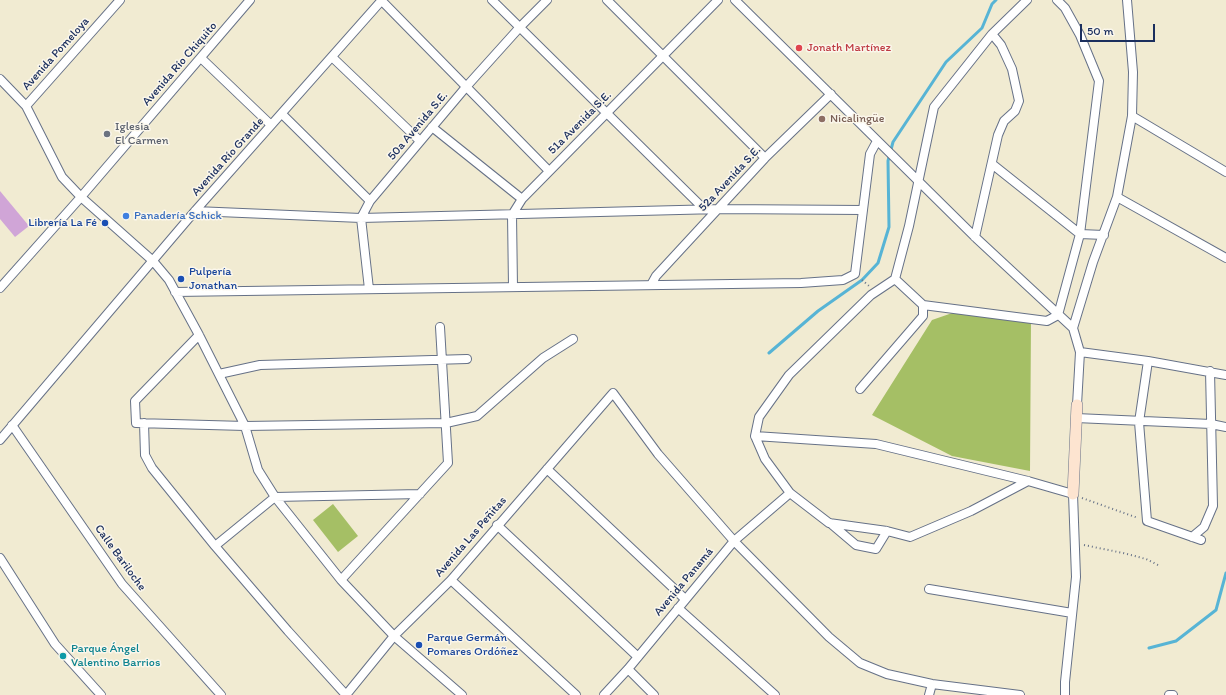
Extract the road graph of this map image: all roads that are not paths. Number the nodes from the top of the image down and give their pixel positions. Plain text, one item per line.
1 (120, 0) edge
2 (250, 0) edge
3 (381, 0) edge
4 (492, 0) edge
5 (547, 0) edge
6 (607, 0) edge
7 (718, 0) edge
8 (735, 0) edge
9 (1027, 0) edge
10 (1058, 0) edge
11 (1127, 0) edge
12 (520, 27) junction
13 (992, 34) junction
14 (663, 55) junction
15 (332, 57) junction
16 (200, 58) junction
17 (0, 79) edge
18 (466, 87) junction
19 (831, 94) junction
20 (26, 106) junction
21 (608, 112) junction
22 (282, 114) junction
23 (1132, 116) junction
24 (272, 125) junction
25 (432, 127) junction
26 (420, 141) junction
27 (877, 141) junction
28 (766, 158) junction
29 (992, 164) junction
30 (549, 170) junction
31 (1226, 172) edge
32 (917, 180) junction
33 (81, 197) junction
34 (1117, 197) junction
35 (522, 199) junction
36 (370, 201) junction
37 (704, 209) junction
38 (719, 209) junction
39 (863, 210) junction
40 (195, 211) junction
41 (512, 215) junction
42 (361, 218) junction
43 (1080, 234) junction
44 (1104, 235) junction
45 (975, 237) junction
46 (1226, 258) edge
47 (153, 261) junction
48 (895, 279) junction
49 (651, 285) junction
50 (513, 287) junction
51 (0, 288) edge
52 (369, 289) junction
53 (175, 292) junction
54 (922, 305) junction
55 (1058, 315) junction
56 (440, 327) dead end
57 (1073, 328) junction
58 (199, 335) junction
59 (573, 339) dead end
60 (1080, 352) junction
61 (467, 359) dead end
62 (442, 361) junction
63 (1148, 361) junction
64 (1210, 371) junction
65 (219, 374) junction
66 (1226, 375) edge
67 (860, 390) dead end
68 (1077, 405) joint
69 (1076, 418) junction
70 (1139, 422) junction
71 (144, 423) junction
72 (446, 423) junction
73 (1211, 424) junction
74 (12, 425) junction
75 (245, 426) junction
76 (1226, 427) edge
77 (755, 436) junction
78 (0, 440) edge
79 (547, 469) junction
80 (1028, 480) junction
81 (790, 493) junction
82 (420, 494) junction
83 (1073, 494) junction
84 (275, 497) junction
85 (829, 523) junction
86 (497, 526) junction
87 (887, 531) junction
88 (1192, 537) junction
89 (1201, 540) dead end
90 (734, 541) junction
91 (215, 546) junction
92 (0, 558) edge
93 (341, 580) junction
94 (451, 580) junction
95 (929, 589) dead end
96 (685, 599) junction
97 (678, 608) junction
98 (1072, 613) junction
99 (394, 636) junction
100 (638, 657) junction
101 (628, 669) junction
102 (932, 684) junction
103 (101, 695) edge
104 (221, 695) edge
105 (346, 695) edge
106 (462, 695) edge
107 (576, 695) edge
108 (604, 695) edge
109 (654, 695) edge
110 (775, 695) edge
111 (929, 695) edge
112 (1020, 695) edge
113 (1065, 695) edge
114 (1169, 695) edge
115 (1173, 695) edge

1 - 20 street, Avenida Pomeloya
2 - 16 street, Avenida Río Chiquito
3 - 15 street, Avenida Río Grande
3 - 18 street
4 - 12 street
5 - 12 street, 50a Avenida S.E.
6 - 14 street
7 - 14 street, 51a Avenida S.E.
8 - 19 street
9 - 13 street
10 - 43 street
11 - 23 street
12 - 18 street, 50a Avenida S.E.
12 - 21 street
13 - 29 street
13 - 32 street
14 - 21 street, 51a Avenida S.E.
14 - 28 street
15 - 22 street, Avenida Río Grande
15 - 26 street
16 - 24 street
16 - 33 street, Avenida Río Chiquito
17 - 20 street
18 - 25 street, 50a Avenida S.E.
18 - 30 street
19 - 27 street
19 - 28 street, 52a Avenida S.E.
20 - 33 street
21 - 30 street, 51a Avenida S.E.
21 - 37 street
22 - 24 street, Avenida Río Grande
22 - 36 street
23 - 31 street
23 - 34 street
24 - 40 street, Avenida Río Grande
25 - 26 street, 50a Avenida S.E.
25 - 35 street
26 - 36 street, 50a Avenida S.E.
27 - 32 street
27 - 39 street
28 - 38 street, 52a Avenida S.E.
29 - 43 street
29 - 45 street
30 - 35 street, 51a Avenida S.E.
32 - 45 street
32 - 48 street
33 - 47 street
33 - 51 street, Avenida Río Chiquito
34 - 44 street
34 - 46 street
35 - 41 street, 51a Avenida S.E.
36 - 42 street, 50a Avenida S.E.
37 - 38 street
37 - 41 street
38 - 39 street
38 - 49 street, 52a Avenida S.E.
39 - 49 street
40 - 42 street
40 - 47 street, Avenida Río Grande
41 - 42 street
41 - 50 street
42 - 52 street
43 - 44 street
43 - 55 street
44 - 57 street
45 - 55 street
47 - 53 street
47 - 74 street, Avenida Río Grande
48 - 54 street
48 - 77 street
49 - 50 street
50 - 52 street
52 - 53 street
53 - 58 street
54 - 55 street
54 - 67 street
55 - 57 street
56 - 62 street
57 - 60 street
58 - 65 street
58 - 71 street
59 - 72 street
60 - 63 street
60 - 68 street
61 - 62 street
62 - 65 street
62 - 72 street
63 - 64 street
63 - 70 street
64 - 66 street
64 - 73 street
65 - 75 street
68 - 69 street
69 - 70 street
69 - 83 street
70 - 73 street
70 - 88 street
71 - 75 street
71 - 91 street
72 - 75 street
72 - 82 street
73 - 76 street
73 - 88 street
74 - 78 street, Avenida Río Grande
74 - 104 street, Calle Bariloche
75 - 84 street
77 - 80 street
77 - 81 street
79 - 86 street, Avenida Las Peñitas
79 - 90 street, Avenida Las Peñitas
79 - 96 street
80 - 83 street
80 - 87 street
81 - 85 street
81 - 90 street, Avenida Panamá
82 - 84 street
82 - 93 street
83 - 98 street
84 - 91 street
84 - 93 street
85 - 87 street
85 - 87 street
86 - 94 street, Avenida Las Peñitas
86 - 100 street
88 - 89 street
90 - 96 street, Avenida Panamá
90 - 102 street
91 - 105 street
92 - 103 street
93 - 99 street
94 - 99 street, Avenida Las Peñitas
94 - 107 street
95 - 98 street
96 - 97 street, Avenida Panamá
97 - 100 street, Avenida Panamá
97 - 110 street
98 - 113 street
99 - 105 street, Avenida Las Peñitas
99 - 106 street
100 - 101 street, Avenida Panamá
101 - 108 street, Avenida Panamá
101 - 109 street
102 - 111 street
102 - 112 street
114 - 115 street

